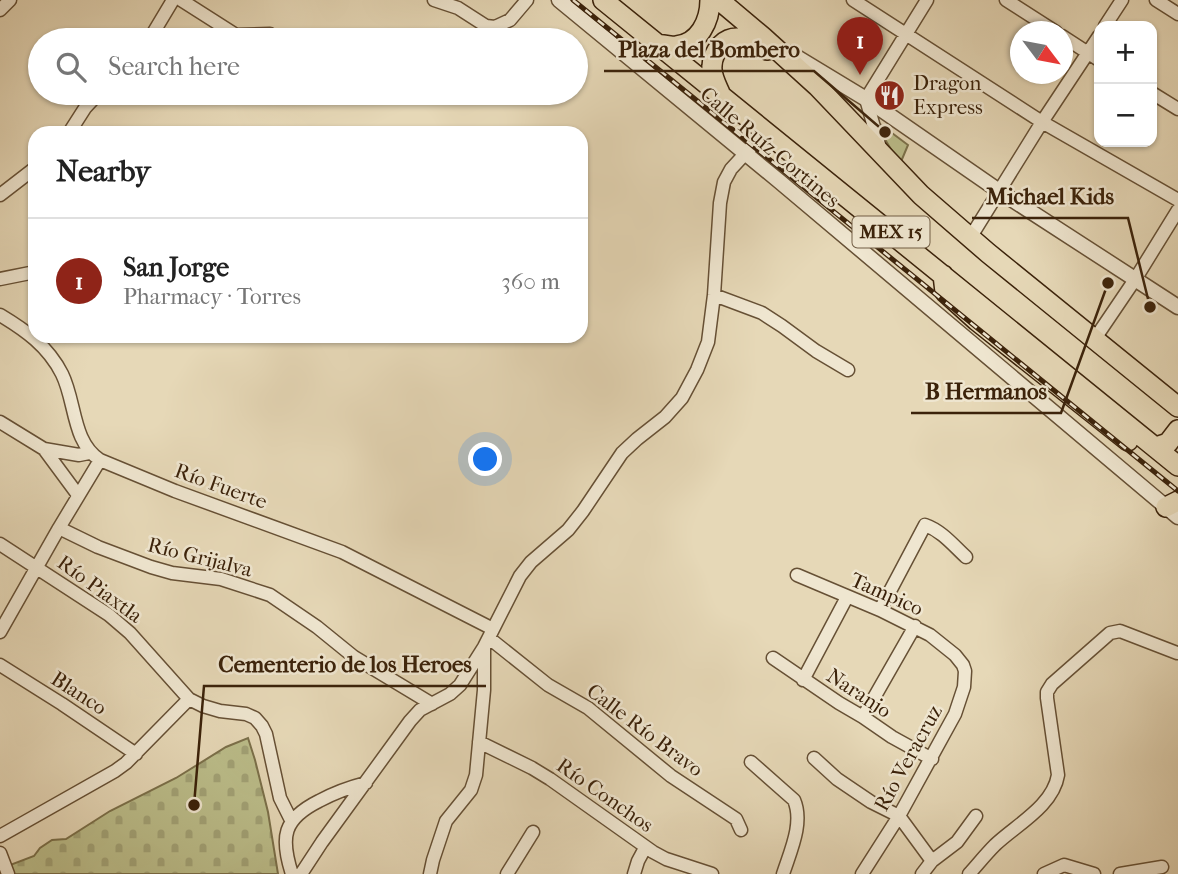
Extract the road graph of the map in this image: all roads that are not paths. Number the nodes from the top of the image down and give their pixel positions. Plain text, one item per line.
1 (10, 0) edge
2 (173, 0) edge
3 (181, 0) edge
4 (433, 0) edge
5 (527, 0) edge
6 (559, 0) edge
7 (603, 0) edge
8 (710, 0) edge
9 (719, 0) edge
10 (853, 0) edge
11 (928, 0) edge
12 (1006, 0) edge
13 (1122, 0) edge
14 (1156, 0) edge
15 (0, 10) edge
16 (1178, 14) edge
17 (1039, 21) edge
18 (1108, 21) edge
19 (156, 28) edge
20 (225, 28) edge
21 (905, 34) junction
22 (763, 37) junction
23 (1073, 43) edge
24 (659, 44) junction
25 (1094, 57) edge
26 (721, 96) junction
27 (1157, 96) edge
28 (866, 99) junction
29 (88, 105) edge
30 (1178, 109) edge
31 (843, 113) junction
32 (1042, 122) junction
33 (73, 126) edge
34 (766, 131) junction
35 (880, 151) junction
36 (745, 153) junction
37 (28, 173) edge
38 (999, 191) junction
39 (0, 195) edge
40 (921, 195) junction
41 (1178, 200) edge
42 (1178, 210) edge
43 (970, 238) junction
44 (28, 273) edge
45 (943, 274) junction
46 (1136, 278) junction
47 (0, 279) edge
48 (714, 295) junction
49 (1178, 307) edge
50 (0, 315) edge
51 (28, 333) edge
52 (1094, 340) junction
53 (38, 343) edge
54 (848, 370) dead end
55 (1178, 407) edge
56 (1178, 421) edge
57 (1, 425) edge
58 (1178, 430) edge
59 (1156, 447) junction
60 (44, 449) junction
61 (95, 457) junction
62 (1178, 466) edge
63 (1178, 479) edge
64 (78, 495) junction
65 (1174, 507) edge
66 (59, 528) junction
67 (0, 544) edge
68 (966, 558) dead end
69 (36, 567) junction
70 (797, 575) dead end
71 (847, 597) junction
72 (880, 610) junction
73 (915, 626) junction
74 (0, 632) edge
75 (489, 638) junction
76 (1177, 653) edge
77 (956, 655) joint
78 (773, 658) dead end
79 (0, 665) edge
80 (803, 680) junction
81 (189, 699) junction
82 (432, 704) junction
83 (863, 717) junction
84 (479, 742) junction
85 (136, 754) junction
86 (814, 758) dead end
87 (932, 758) junction
88 (751, 762) dead end
89 (366, 783) junction
90 (899, 816) junction
91 (976, 816) dead end
92 (291, 820) junction
93 (741, 830) dead end
94 (533, 832) dead end
95 (0, 836) edge
96 (645, 848) junction
97 (0, 853) edge
98 (932, 861) junction
99 (1162, 867) dead end
100 (8, 874) edge
101 (292, 874) edge
102 (301, 874) edge
103 (430, 874) edge
104 (507, 874) edge
105 (634, 874) edge
106 (712, 874) edge
107 (783, 874) edge
108 (862, 874) edge
109 (922, 874) edge
110 (969, 874) edge
111 (1044, 874) edge
112 (1094, 874) edge
113 (1120, 874) edge

1 - 15 street
2 - 19 street
3 - 20 street
4 - 5 street
6 - 36 street, Calle Ruíz Cortines
7 - 24 highway, MEX 15
8 - 24 highway
9 - 22 highway, MEX 15
10 - 21 street
11 - 21 street
12 - 17 street
13 - 18 street
14 - 16 street
21 - 28 street
21 - 32 street
22 - 28 street
22 - 31 highway, MEX 15
23 - 25 street
24 - 26 highway, MEX 15
25 - 32 street
26 - 31 highway
26 - 34 highway, MEX 15
27 - 30 street
28 - 35 street
28 - 38 street
29 - 33 street
31 - 35 highway, MEX 15
32 - 38 street
32 - 41 street
34 - 36 street
34 - 45 highway, MEX 15
35 - 40 highway, MEX 15
36 - 48 street
36 - 65 street, Calle Ruíz Cortines
37 - 39 street
38 - 43 street
38 - 46 street
40 - 43 highway, MEX 15
40 - 56 highway
42 - 46 street
43 - 52 highway, MEX 15
44 - 47 street
45 - 59 highway, MEX 15
45 - 63 highway
45 - 63 highway
46 - 49 street
46 - 52 street
48 - 54 street
48 - 75 street
50 - 51 street
52 - 55 highway, MEX 15
53 - 61 street
57 - 60 street
58 - 59 highway
59 - 62 highway, MEX 15
60 - 61 street
60 - 64 street
61 - 64 street
61 - 75 street, Río Fuerte
64 - 66 street
66 - 69 street
66 - 82 street, Río Grijalva
67 - 69 street, Río Piaxtla
68 - 72 street
69 - 74 street
69 - 81 street, Río Piaxtla
70 - 71 street, Tampico
71 - 72 street, Tampico
71 - 80 street
72 - 73 street, Tampico
73 - 77 street, Tampico
73 - 83 street
75 - 82 street
75 - 84 street
75 - 93 street, Calle Río Bravo
76 - 110 street
77 - 87 street, Río Veracruz
78 - 80 street, Naranjo
79 - 85 street, Blanco
80 - 83 street, Naranjo
81 - 85 street
81 - 92 street, Río Piaxtla
82 - 89 street
83 - 87 street, Naranjo
84 - 96 street, Río Conchos
84 - 103 street
85 - 95 street
86 - 90 street
87 - 90 street, Río Veracruz
88 - 107 street
89 - 92 street
89 - 102 street
90 - 98 street
90 - 108 street, Río Veracruz
91 - 98 street
92 - 101 street
94 - 104 street
96 - 105 street
96 - 106 street, Río Conchos
97 - 100 street
98 - 109 street
99 - 113 street
111 - 112 street

